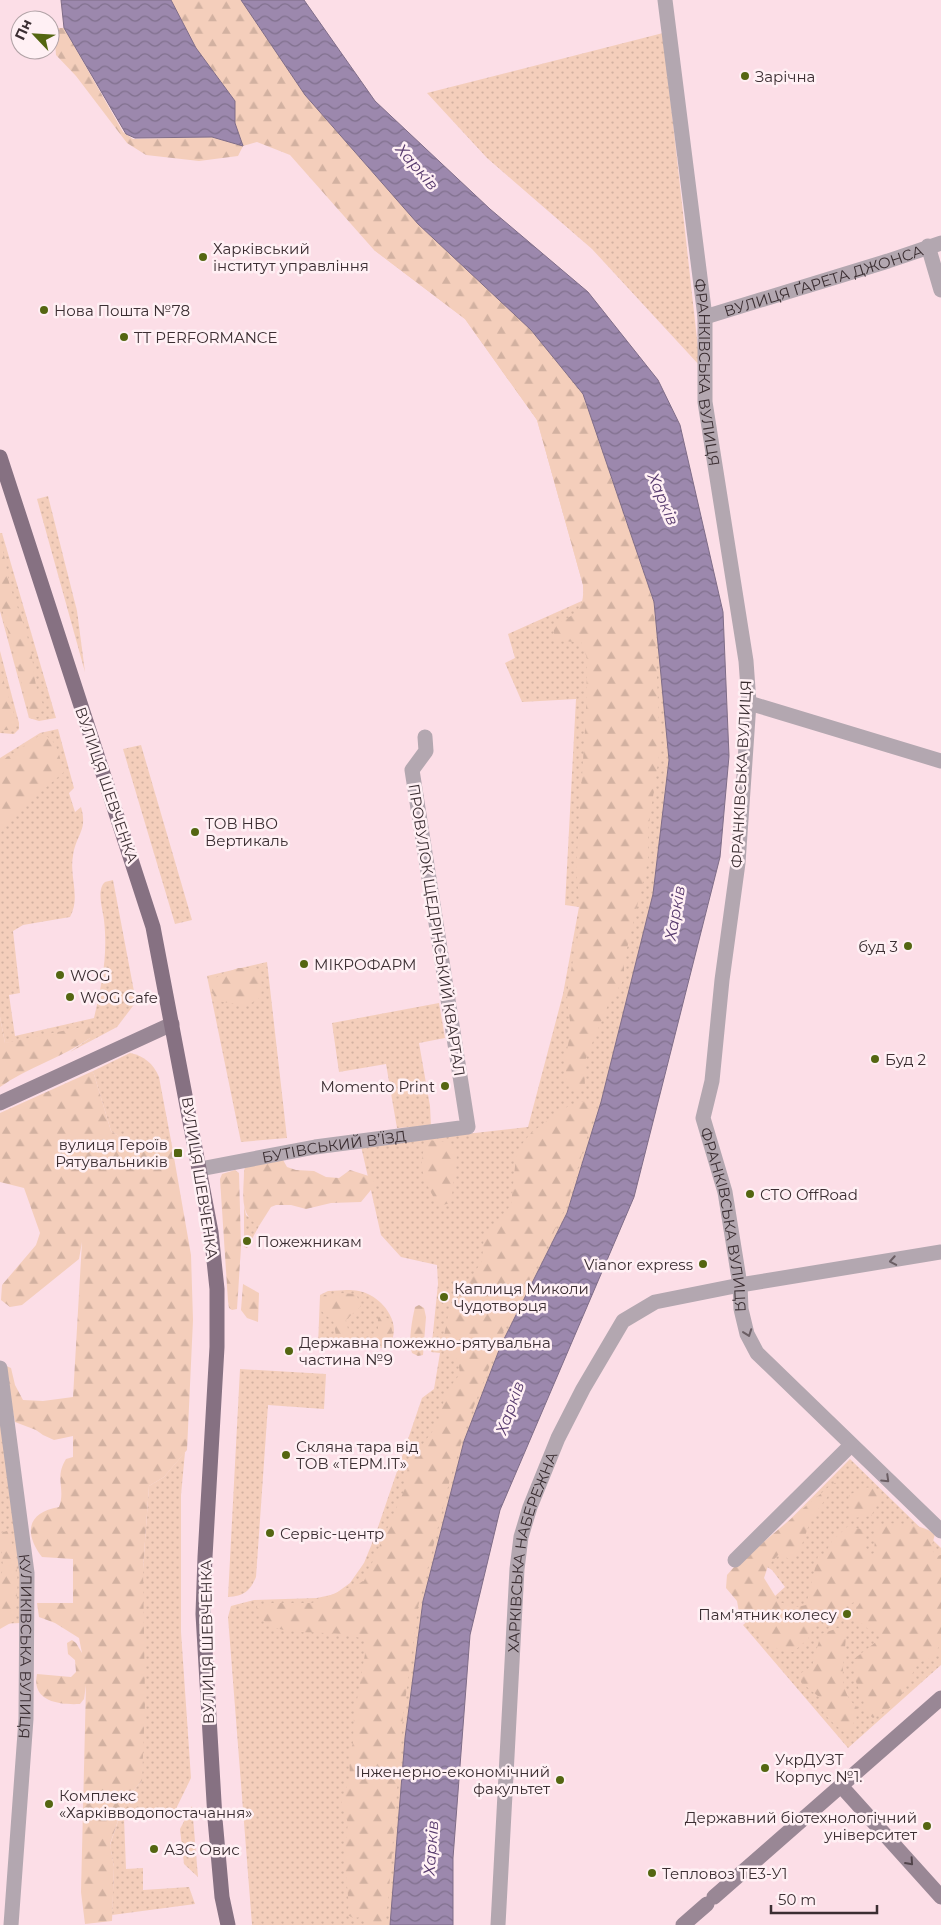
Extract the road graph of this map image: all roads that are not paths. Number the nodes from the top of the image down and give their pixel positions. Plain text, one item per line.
1 (665, 0) edge
2 (934, 244) edge
3 (941, 290) edge
4 (705, 317) junction
5 (0, 458) edge
6 (748, 703) junction
7 (426, 737) dead end
8 (941, 760) edge
9 (172, 1024) junction
10 (0, 1103) edge
11 (468, 1127) joint
12 (200, 1169) junction
13 (941, 1252) edge
14 (740, 1285) junction
15 (0, 1368) edge
16 (851, 1445) junction
17 (941, 1531) edge
18 (735, 1560) dead end
19 (941, 1698) edge
20 (842, 1787) junction
21 (941, 1896) edge
22 (11, 1925) edge
23 (228, 1925) edge
24 (498, 1925) edge
25 (684, 1925) edge

1 - 4 street, ФРАНКІВСЬКА ВУЛИЦЯ
2 - 3 street
2 - 4 street, ВУЛИЦЯ ҐАРЕТА ДЖОНСА
4 - 6 street, ФРАНКІВСЬКА ВУЛИЦЯ
5 - 9 main road, ВУЛИЦЯ ШЕВЧЕНКА
6 - 8 street
6 - 14 street, ФРАНКІВСЬКА ВУЛИЦЯ
7 - 11 street, ПРОВУЛОК ЩЕДРІНСЬКИЙ КВАРТАЛ
9 - 10 street
9 - 12 main road, ВУЛИЦЯ ШЕВЧЕНКА
11 - 12 street, БУТІВСЬКИЙ В’ЇЗД
12 - 23 main road, ВУЛИЦЯ ШЕВЧЕНКА
13 -> 14 street, ХАРКІВСЬКА НАБЕРЕЖНА
14 -> 16 street, ФРАНКІВСЬКА ВУЛИЦЯ
14 - 24 street, ХАРКІВСЬКА НАБЕРЕЖНА
15 - 22 street, КУЛИКІВСЬКА ВУЛИЦЯ
16 -> 17 street, ФРАНКІВСЬКА ВУЛИЦЯ
16 - 18 street
19 - 20 street
20 -> 21 street
20 - 25 street

